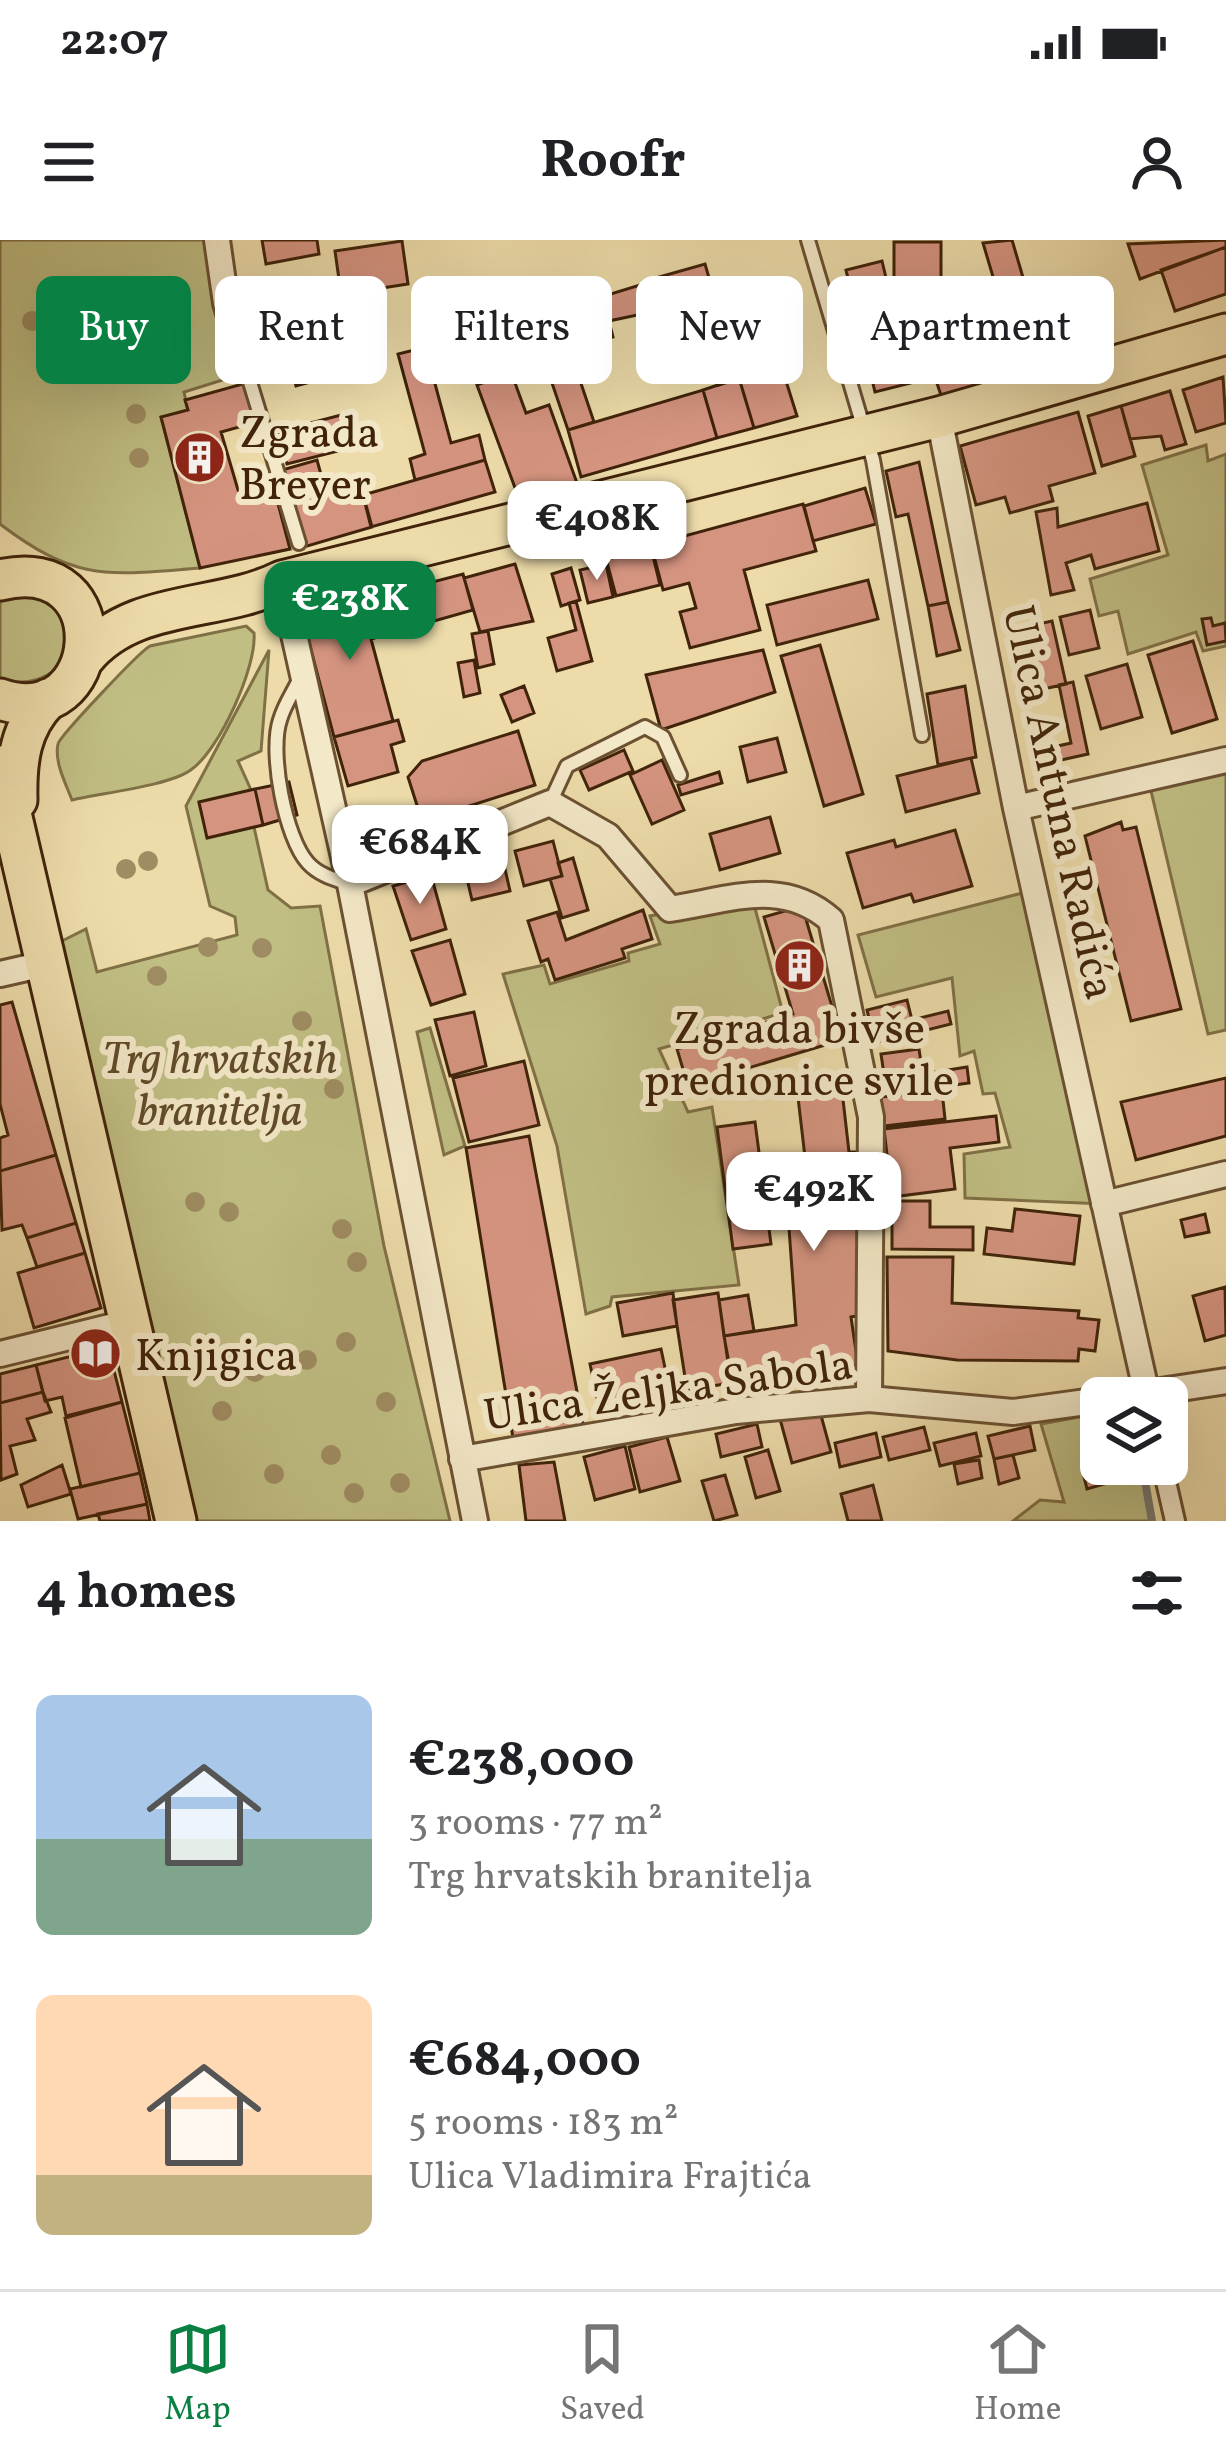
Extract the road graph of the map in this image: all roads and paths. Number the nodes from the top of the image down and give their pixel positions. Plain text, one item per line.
1 (218, 240) edge
2 (808, 240) edge
3 (223, 276) edge
4 (1226, 334) edge
5 (251, 384) edge
6 (939, 416) junction
7 (863, 436) junction
8 (299, 543) dead end
9 (6, 573) edge
10 (282, 581) junction
11 (67, 592) junction
12 (84, 658) junction
13 (301, 676) junction
14 (0, 699) edge
15 (48, 699) junction
16 (922, 735) dead end
17 (1226, 760) edge
18 (0, 766) edge
19 (680, 775) dead end
20 (550, 802) junction
21 (1016, 808) junction
22 (17, 823) junction
23 (350, 884) junction
24 (44, 964) junction
25 (0, 974) edge
26 (1226, 1174) edge
27 (1104, 1204) junction
28 (130, 1322) junction
29 (0, 1354) edge
30 (1131, 1377) edge
31 (1226, 1382) edge
32 (1188, 1388) edge
33 (869, 1399) junction
34 (1080, 1403) edge
35 (462, 1459) junction
36 (1167, 1485) edge
37 (176, 1521) edge
38 (475, 1521) edge
39 (1175, 1521) edge

1 - 3 street
2 - 7 lane
4 - 6 main road
5 - 8 lane
6 - 7 main road
6 - 21 street, Ulica Antuna Radića
7 - 10 main road
7 - 16 lane
9 - 11 main road
10 - 11 main road
10 - 12 main road
10 - 13 street
11 - 12 main road
12 - 15 main road
13 - 23 street
13 - 23 lane
14 - 15 main road
15 - 22 main road
17 - 21 street
18 - 22 main road
19 - 20 lane
20 - 23 street
20 - 33 street
21 - 27 street, Ulica Antuna Radića
22 - 24 main road
23 - 35 street
24 - 25 street
24 - 28 main road
26 - 27 street
27 - 30 street, Ulica Antuna Radića
28 - 29 street
28 - 37 main road
31 - 32 street
33 - 34 street, Ulica Željka Sabola
33 - 35 street, Ulica Željka Sabola
35 - 38 street
36 - 39 street

